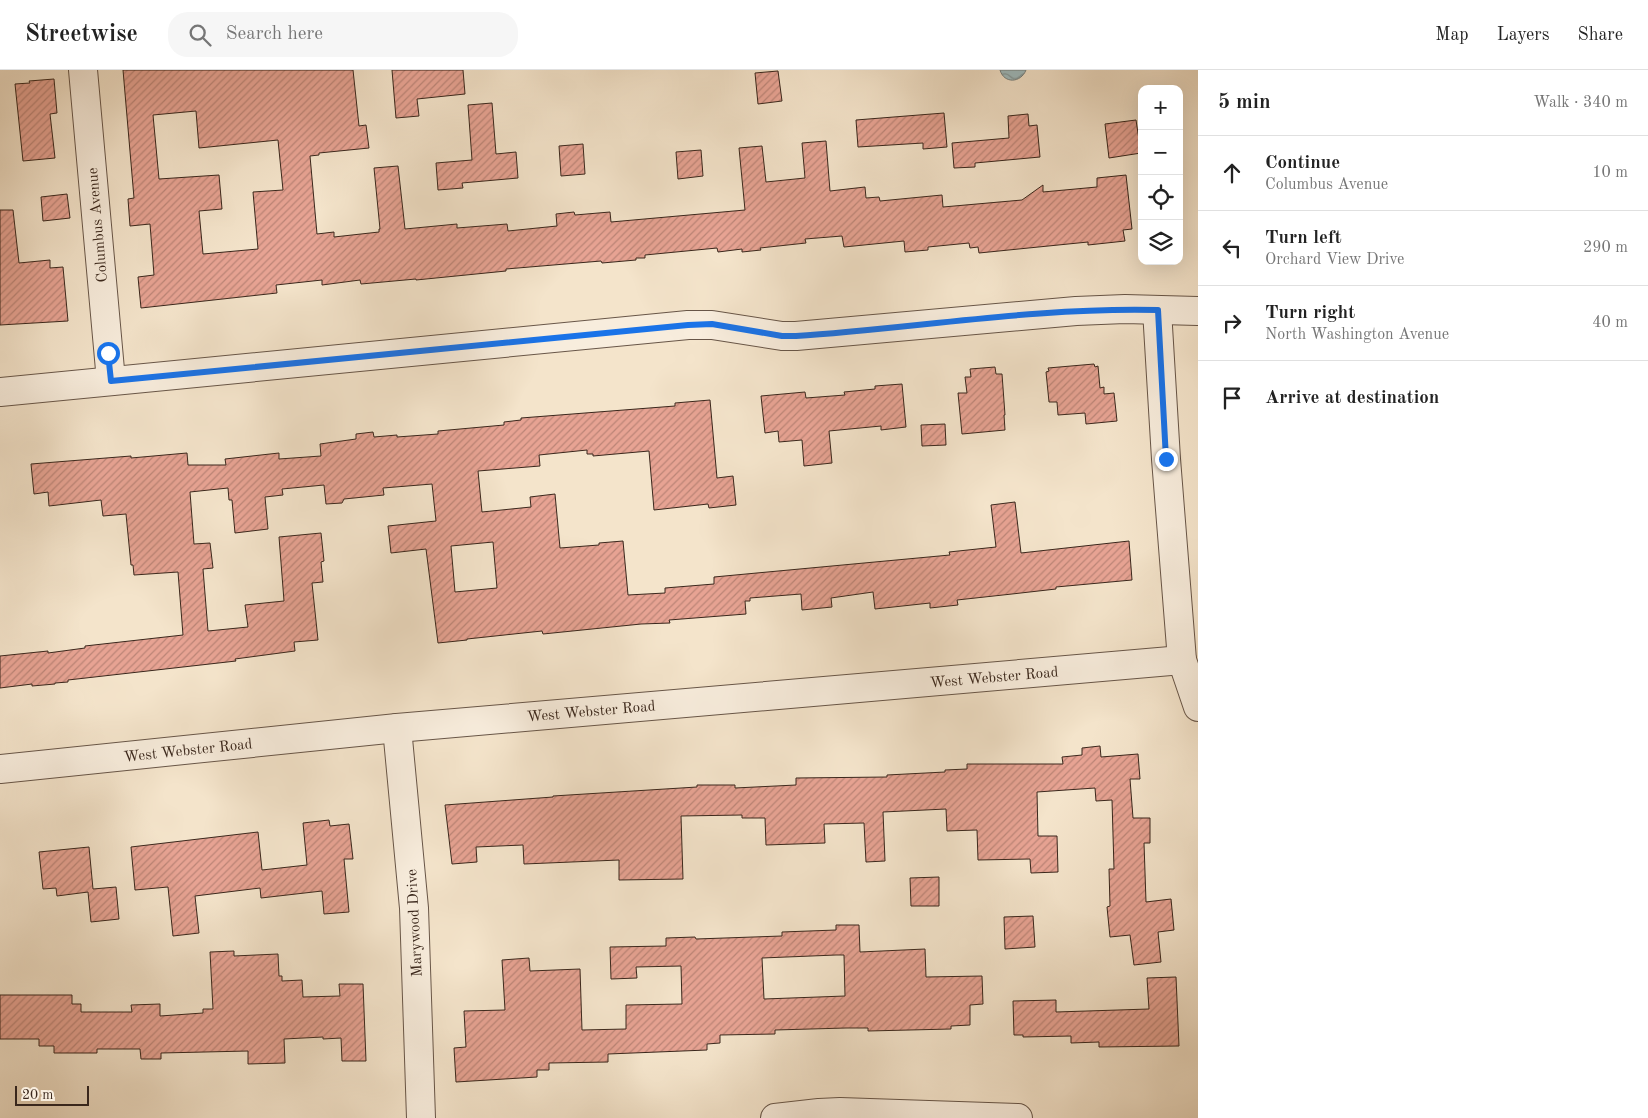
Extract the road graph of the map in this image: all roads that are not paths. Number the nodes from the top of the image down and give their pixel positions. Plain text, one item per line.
1 (83, 70) edge
2 (1158, 310) junction
3 (1198, 311) edge
4 (111, 381) junction
5 (0, 392) edge
6 (1182, 660) junction
7 (1198, 707) edge
8 (397, 728) junction
9 (0, 769) edge
10 (820, 1115) edge
11 (421, 1118) edge
12 (775, 1118) edge
13 (1018, 1118) edge

1 - 4 street, Columbus Avenue
2 - 3 street
2 - 4 street
2 - 6 street
4 - 5 street
6 - 7 street
6 - 8 street, West Webster Road
8 - 9 street, West Webster Road
8 - 11 street, Marywood Drive
10 - 12 street
10 - 13 street

